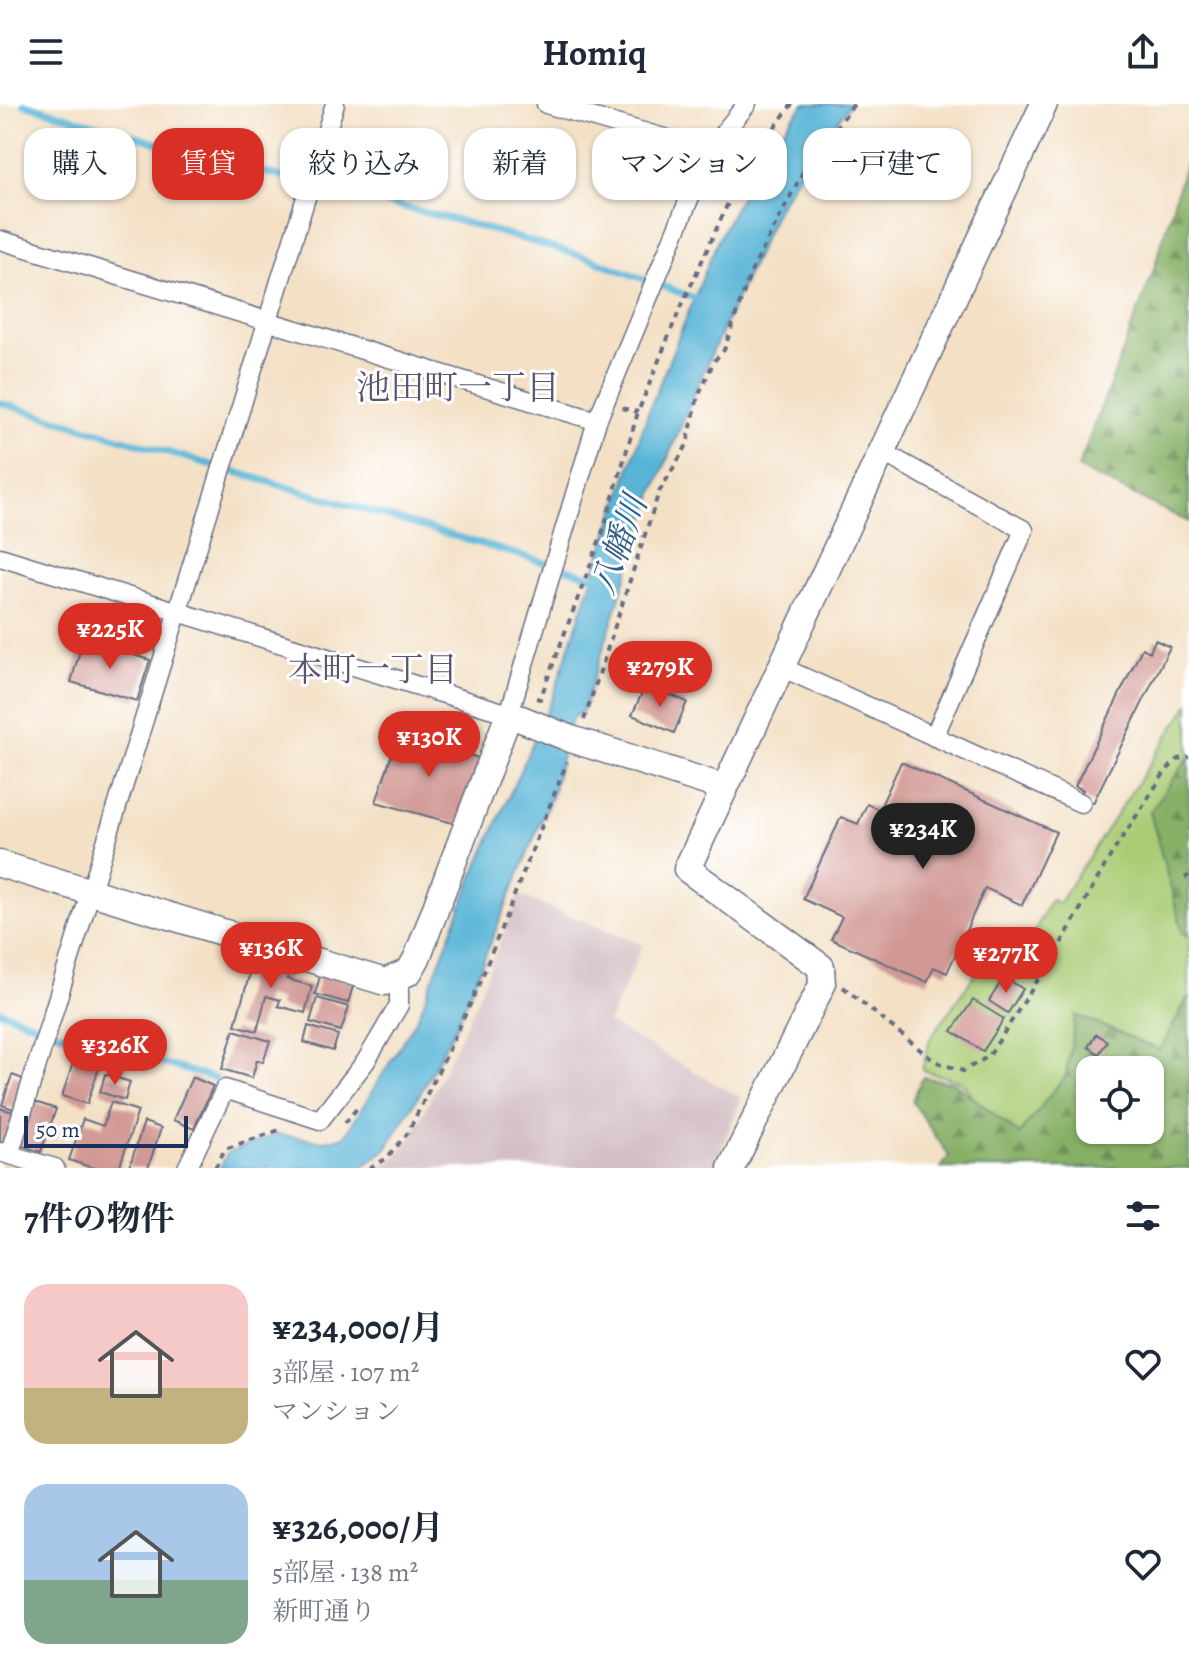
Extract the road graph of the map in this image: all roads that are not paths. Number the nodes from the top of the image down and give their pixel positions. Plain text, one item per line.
1 (335, 104) edge
2 (546, 104) edge
3 (747, 104) edge
4 (1044, 104) edge
5 (629, 128) edge
6 (728, 128) edge
7 (689, 200) edge
8 (0, 240) edge
9 (268, 321) junction
10 (597, 421) junction
11 (882, 452) junction
12 (0, 557) edge
13 (178, 612) junction
14 (781, 667) junction
15 (509, 714) junction
16 (934, 737) junction
17 (725, 788) junction
18 (1081, 803) dead end
19 (0, 864) edge
20 (91, 891) junction
21 (399, 977) junction
22 (4, 1154) edge
23 (55, 1168) edge
24 (187, 1168) edge
25 (731, 1168) edge

1 - 9 street
2 - 5 street
3 - 6 street
4 - 11 street
7 - 10 street
8 - 9 street
9 - 10 street
9 - 13 street
10 - 15 street
11 - 14 street
11 - 16 street
12 - 13 street
13 - 15 street
13 - 20 street
14 - 16 street
14 - 17 street
15 - 17 street
15 - 21 street
16 - 18 street
17 - 25 street
19 - 20 street
20 - 21 street
20 - 22 street
21 - 24 street
22 - 23 street

